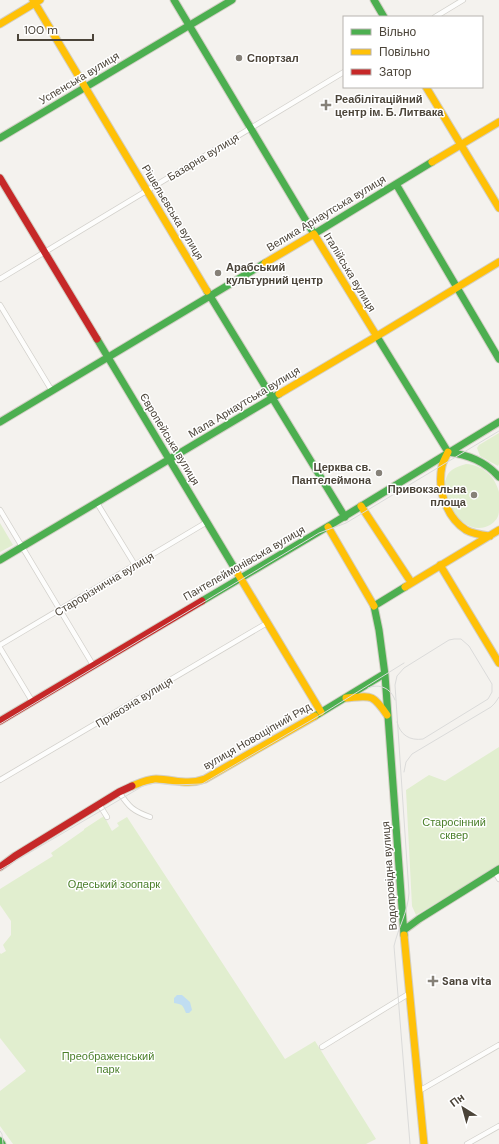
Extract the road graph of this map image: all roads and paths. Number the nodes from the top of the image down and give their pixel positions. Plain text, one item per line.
1 (174, 0) edge
2 (232, 0) edge
3 (374, 0) edge
4 (463, 0) edge
5 (36, 1) edge
6 (383, 16) edge
7 (437, 16) edge
8 (0, 24) edge
9 (189, 26) junction
10 (343, 73) edge
11 (86, 87) junction
12 (427, 88) edge
13 (499, 122) edge
14 (250, 128) junction
15 (0, 138) edge
16 (461, 145) junction
17 (0, 178) edge
18 (396, 184) junction
19 (147, 190) junction
20 (499, 208) edge
21 (314, 234) junction
22 (46, 253) junction
23 (499, 262) edge
24 (0, 279) edge
25 (457, 288) junction
26 (210, 295) junction
27 (0, 305) edge
28 (377, 336) junction
29 (108, 357) junction
30 (499, 359) edge
31 (52, 391) junction
32 (272, 399) junction
33 (0, 422) edge
34 (499, 422) edge
35 (448, 452) junction
36 (170, 460) junction
37 (499, 477) edge
38 (97, 503) junction
39 (361, 506) junction
40 (0, 510) edge
41 (345, 517) junction
42 (207, 522) junction
43 (328, 527) junction
44 (499, 530) edge
45 (490, 536) junction
46 (22, 546) junction
47 (0, 560) edge
48 (135, 565) junction
49 (440, 565) junction
50 (240, 577) junction
51 (412, 582) junction
52 (374, 606) junction
53 (60, 610) junction
54 (267, 623) junction
55 (0, 647) edge
56 (499, 663) edge
57 (93, 665) junction
58 (384, 674) junction
59 (344, 698) junction
60 (32, 701) junction
61 (321, 712) junction
62 (387, 715) junction
63 (0, 721) edge
64 (0, 780) edge
65 (120, 793) junction
66 (100, 805) junction
67 (107, 817) dead end
68 (150, 817) dead end
69 (0, 867) edge
70 (497, 870) edge
71 (499, 879) edge
72 (404, 930) junction
73 (410, 993) junction
74 (499, 1045) edge
75 (322, 1047) dead end
76 (420, 1091) junction
77 (499, 1126) edge
78 (0, 1141) edge
79 (2, 1144) edge
80 (424, 1144) edge
81 (467, 1144) edge

1 - 9 main road, Італійська вулиця
2 - 9 main road, Успенська вулиця
3 - 6 main road
4 - 7 street
5 - 8 main road
5 - 11 main road, Рішельєвська вулиця
9 - 11 main road, Успенська вулиця
9 - 14 main road, Італійська вулиця
10 - 14 street, Базарна вулиця
11 - 15 main road, Успенська вулиця
11 - 19 main road, Рішельєвська вулиця
12 - 16 main road
13 - 16 main road, Велика Арнаутська вулиця
14 - 19 street, Базарна вулиця
14 - 21 main road, Італійська вулиця
16 - 18 main road, Велика Арнаутська вулиця
16 - 20 main road
17 - 22 main road, Європейська вулиця
18 - 21 main road, Велика Арнаутська вулиця
18 - 25 main road
19 - 22 street, Базарна вулиця
19 - 26 main road, Рішельєвська вулиця
21 - 26 main road, Велика Арнаутська вулиця
21 - 28 main road, Італійська вулиця
22 - 24 street, Базарна вулиця
22 - 29 main road, Європейська вулиця
23 - 25 main road, Мала Арнаутська вулиця
25 - 28 main road, Мала Арнаутська вулиця
25 - 30 main road
26 - 29 main road, Велика Арнаутська вулиця
26 - 32 main road, Рішельєвська вулиця
27 - 31 street
28 - 32 main road, Мала Арнаутська вулиця
28 - 35 main road, Італійська вулиця
29 - 31 main road, Велика Арнаутська вулиця
29 - 36 main road, Європейська вулиця
31 - 33 main road, Велика Арнаутська вулиця
32 - 36 main road, Мала Арнаутська вулиця
32 - 41 main road, Рішельєвська вулиця
34 - 35 main road, Пантелеймонівська вулиця
35 - 37 main road
35 - 39 main road, Пантелеймонівська вулиця
35 - 45 main road
36 - 38 main road, Мала Арнаутська вулиця
36 - 42 main road, Європейська вулиця
38 - 46 main road, Мала Арнаутська вулиця
38 - 48 street
39 - 41 main road, Пантелеймонівська вулиця
39 - 51 main road
40 - 46 street
41 - 43 main road, Пантелеймонівська вулиця
42 - 48 street, Старорізнична вулиця
42 - 50 main road, Європейська вулиця
43 - 50 main road, Пантелеймонівська вулиця
43 - 52 main road
44 - 45 main road
45 - 49 main road
46 - 47 main road, Мала Арнаутська вулиця
46 - 53 street
48 - 53 street, Старорізнична вулиця
49 - 51 main road
49 - 56 main road
50 - 54 main road, Європейська вулиця
50 - 57 main road, Пантелеймонівська вулиця
51 - 52 main road
52 - 58 main road, Водопровідна вулиця
53 - 55 street, Старорізнична вулиця
53 - 57 street
54 - 61 main road, Європейська вулиця
54 - 64 street, Привозна вулиця
55 - 60 street
57 - 60 main road, Пантелеймонівська вулиця
58 - 59 main road, вулиця Новощіпний Ряд
58 - 62 main road, Водопровідна вулиця
59 - 61 main road, вулиця Новощіпний Ряд
59 - 62 main road, вулиця Новощіпний Ряд
60 - 63 main road, Пантелеймонівська вулиця
61 - 65 main road, вулиця Новощіпний Ряд
62 - 72 main road, Водопровідна вулиця
65 - 66 main road, вулиця Новощіпний Ряд
65 - 68 street
66 - 67 street
66 - 69 main road, вулиця Новощіпний Ряд
70 - 71 street
70 - 72 main road
72 - 73 main road, Водопровідна вулиця
73 - 75 street
73 - 76 main road, Водопровідна вулиця
74 - 76 street
76 - 80 main road, Водопровідна вулиця
77 - 81 street
78 - 79 main road

